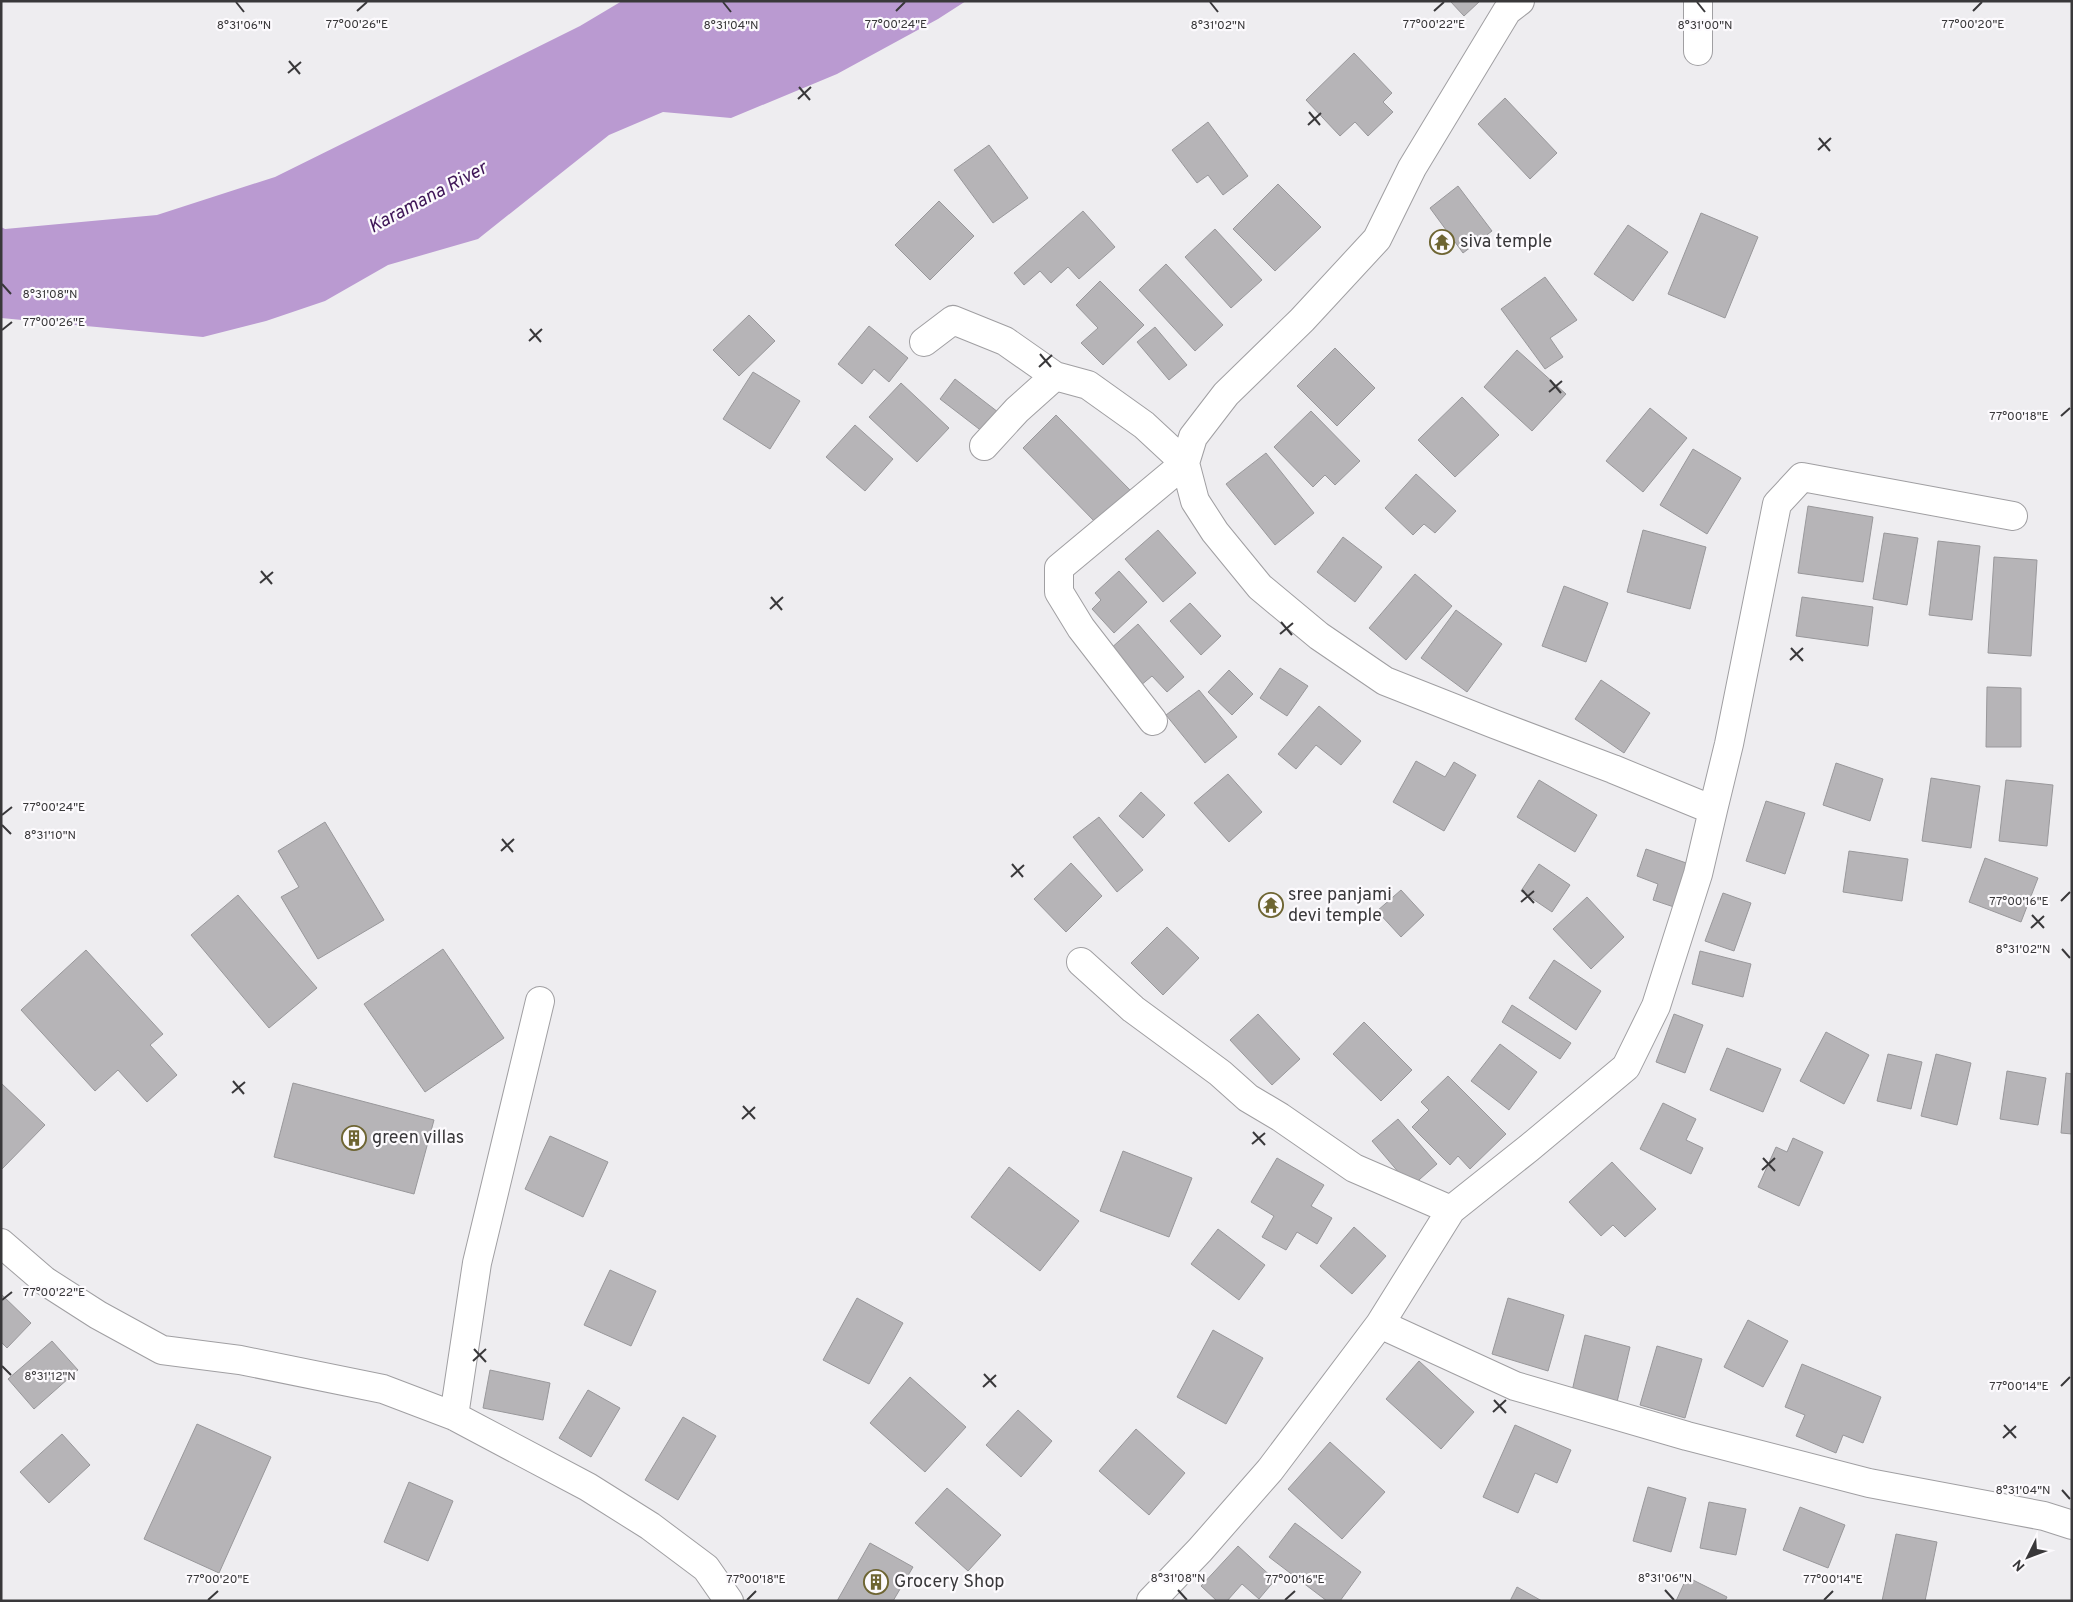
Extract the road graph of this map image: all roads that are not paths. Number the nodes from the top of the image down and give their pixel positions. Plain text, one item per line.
1 (1520, 1) edge
2 (1698, 1) edge
3 (1698, 51) dead end
4 (924, 342) dead end
5 (1055, 376) junction
6 (984, 446) dead end
7 (1185, 463) junction
8 (2013, 516) dead end
9 (1153, 721) dead end
10 (1713, 810) junction
11 (1081, 962) dead end
12 (540, 1001) dead end
13 (1451, 1210) junction
14 (1, 1243) edge
15 (1380, 1324) junction
16 (454, 1416) junction
17 (2072, 1525) edge
18 (730, 1601) edge
19 (1151, 1601) edge

1 - 7 street
2 - 3 street
4 - 5 street
5 - 6 street
5 - 7 street
7 - 9 street
7 - 10 street
8 - 10 street
10 - 13 street
11 - 13 street
12 - 16 street
13 - 15 street
14 - 16 street
15 - 17 street
15 - 19 street
16 - 18 street

